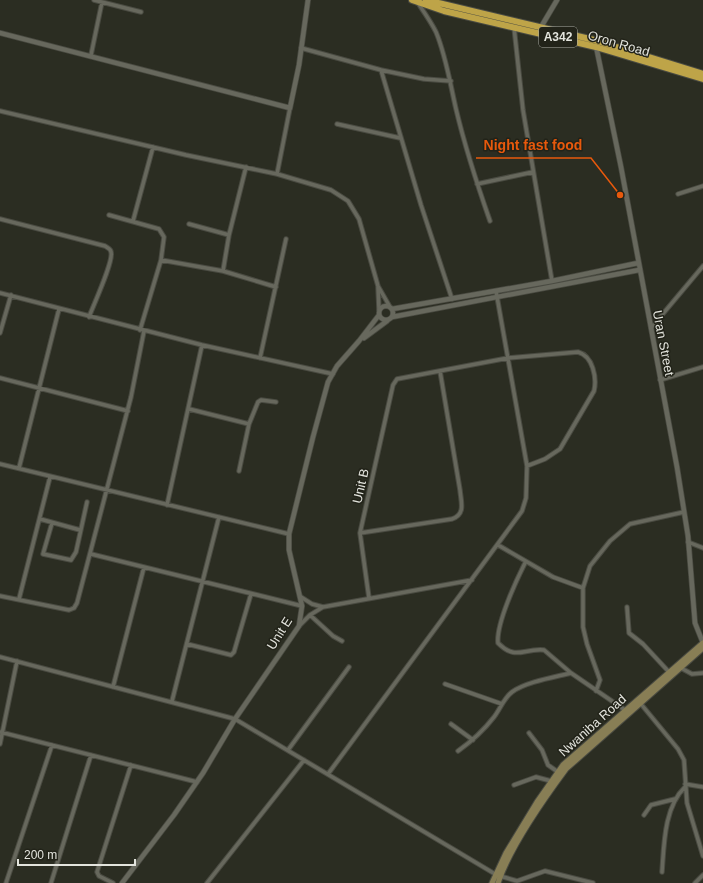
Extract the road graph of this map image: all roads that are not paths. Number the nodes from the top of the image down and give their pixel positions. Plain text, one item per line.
1 (94, 0) edge
2 (308, 0) edge
3 (426, 0) edge
4 (557, 0) edge
5 (415, 1) edge
6 (102, 2) junction
7 (141, 12) dead end
8 (514, 26) junction
9 (541, 27) junction
10 (0, 33) edge
11 (595, 44) junction
12 (301, 48) junction
13 (91, 55) junction
14 (381, 70) junction
15 (703, 74) edge
16 (703, 79) edge
17 (451, 80) junction
18 (290, 108) junction
19 (0, 111) edge
20 (337, 124) dead end
21 (400, 138) junction
22 (153, 147) junction
23 (246, 167) junction
24 (533, 172) junction
25 (277, 174) junction
26 (477, 184) junction
27 (703, 186) edge
28 (678, 194) dead end
29 (109, 215) dead end
30 (0, 219) edge
31 (133, 221) junction
32 (490, 221) dead end
33 (189, 224) dead end
34 (229, 235) junction
35 (286, 239) dead end
36 (161, 260) junction
37 (638, 263) junction
38 (703, 266) edge
39 (639, 270) junction
40 (223, 271) junction
41 (552, 280) junction
42 (378, 286) junction
43 (276, 287) junction
44 (496, 291) junction
45 (0, 293) edge
46 (10, 295) junction
47 (497, 296) junction
48 (452, 299) junction
49 (391, 308) junction
50 (60, 309) junction
51 (379, 313) junction
52 (89, 317) junction
53 (392, 317) junction
54 (387, 320) junction
55 (142, 330) junction
56 (650, 331) junction
57 (0, 333) edge
58 (359, 341) junction
59 (202, 345) junction
60 (260, 358) junction
61 (508, 358) junction
62 (703, 366) edge
63 (440, 371) junction
64 (333, 374) junction
65 (0, 378) edge
66 (660, 380) junction
67 (39, 388) junction
68 (276, 402) dead end
69 (189, 409) junction
70 (128, 411) junction
71 (249, 424) junction
72 (0, 464) edge
73 (527, 466) junction
74 (19, 468) junction
75 (239, 471) dead end
76 (50, 477) junction
77 (107, 490) junction
78 (87, 502) dead end
79 (167, 505) junction
80 (684, 512) junction
81 (219, 518) junction
82 (40, 519) junction
83 (52, 523) junction
84 (80, 530) junction
85 (360, 533) junction
86 (289, 534) junction
87 (688, 542) junction
88 (498, 545) junction
89 (703, 548) edge
90 (90, 554) junction
91 (525, 563) junction
92 (144, 567) junction
93 (472, 580) junction
94 (202, 581) junction
95 (583, 588) junction
96 (251, 594) junction
97 (0, 596) edge
98 (301, 597) junction
99 (369, 598) junction
100 (19, 599) junction
101 (302, 606) junction
102 (323, 606) junction
103 (627, 607) dead end
104 (310, 615) junction
105 (299, 626) junction
106 (342, 641) dead end
107 (187, 644) junction
108 (703, 645) edge
109 (0, 657) edge
110 (17, 661) junction
111 (350, 667) dead end
112 (681, 668) junction
113 (669, 672) junction
114 (571, 673) junction
115 (703, 673) edge
116 (445, 684) dead end
117 (113, 687) junction
118 (596, 691) junction
119 (172, 701) junction
120 (502, 704) junction
121 (641, 704) junction
122 (625, 710) junction
123 (235, 719) junction
124 (451, 724) dead end
125 (1, 732) edge
126 (529, 733) dead end
127 (473, 740) junction
128 (0, 744) edge
129 (52, 745) junction
130 (288, 750) junction
131 (458, 751) dead end
132 (91, 755) junction
133 (304, 760) junction
134 (131, 765) junction
135 (558, 772) junction
136 (328, 774) junction
137 (551, 781) junction
138 (197, 782) junction
139 (514, 785) dead end
140 (685, 786) junction
141 (703, 787) edge
142 (675, 799) junction
143 (644, 815) dead end
144 (703, 856) edge
145 (662, 872) dead end
146 (497, 875) junction
147 (703, 875) edge
148 (583, 882) edge
149 (6, 883) edge
150 (51, 883) edge
151 (113, 883) edge
152 (122, 883) edge
153 (207, 883) edge
154 (492, 883) edge
155 (498, 883) edge
156 (593, 883) edge
157 (695, 883) edge

1 - 6 street
2 - 12 street
3 - 9 highway, Oron Road / A342
4 - 9 street
5 - 8 highway, Oron Road / A342
5 - 17 street
6 - 7 street
6 - 13 street
8 - 11 highway, Oron Road / A342
8 - 24 street
9 - 11 highway, Oron Road / A342
10 - 13 street
11 - 15 highway, Oron Road / A342
11 - 16 highway, Oron Road / A342
11 - 37 street, Uran Street
12 - 14 street
12 - 18 street
13 - 18 street
14 - 17 street
14 - 21 street
17 - 26 street
18 - 25 street
19 - 22 street
20 - 21 street
21 - 48 street
22 - 23 street
22 - 31 street
23 - 25 street
23 - 34 street
24 - 26 street
24 - 41 street
25 - 42 street
26 - 32 street
27 - 28 street
29 - 31 street
30 - 52 street
31 - 36 street
33 - 34 street
34 - 40 street
35 - 43 street
36 - 40 street
36 - 55 street
37 - 39 street, Uran Street
37 - 41 street
38 - 56 street
39 - 47 street
39 - 56 street, Uran Street
40 - 43 street
41 - 44 street
42 - 49 street
42 - 51 street
43 - 60 street
44 - 47 street
44 - 48 street
45 - 46 street
46 - 50 street
46 - 57 street
47 - 53 street
47 - 61 street
48 - 49 street
49 - 51 street
49 - 53 street
50 - 52 street
50 - 67 street
51 - 54 street
51 - 58 street
52 - 55 street
53 - 54 street
54 - 58 street
55 - 59 street
55 - 70 street
56 - 66 street, Uran Street
58 - 64 street, Unit E
59 - 60 street
59 - 69 street
60 - 64 street
61 - 63 street
61 - 73 street
61 - 73 street
62 - 66 street
63 - 85 street, Unit B
63 - 85 street
64 - 86 street, Unit E
65 - 67 street
66 - 80 street, Uran Street
67 - 70 street
67 - 74 street
68 - 71 street
69 - 71 street
69 - 79 street
70 - 77 street
71 - 75 street
72 - 74 street
73 - 88 street
74 - 76 street
76 - 77 street
76 - 82 street
77 - 79 street
77 - 90 street
78 - 84 street
79 - 81 street
80 - 87 street, Uran Street
80 - 95 street
81 - 86 street
81 - 94 street
82 - 83 street
82 - 100 street
83 - 84 street
83 - 84 street
85 - 99 street, Unit B
86 - 98 street, Unit E
87 - 89 street
87 - 108 street, Uran Street
88 - 91 street
88 - 93 street
90 - 92 street
90 - 100 street
91 - 95 street
91 - 114 street
92 - 94 street
92 - 117 street
93 - 99 street
93 - 136 street
94 - 96 street
94 - 107 street
95 - 118 street
96 - 101 street
96 - 107 street
97 - 100 street
98 - 101 street, Unit E
98 - 102 street
99 - 102 street
101 - 105 street, Unit E
102 - 104 street
103 - 113 street
104 - 105 street
104 - 106 street
105 - 123 street, Unit E
107 - 119 street
108 - 112 main road
108 - 113 main road, Nwaniba Road
109 - 110 street
110 - 117 street
110 - 125 street
111 - 130 street
112 - 115 street
112 - 121 main road
113 - 122 main road, Nwaniba Road
114 - 118 street
114 - 120 street
116 - 120 street
117 - 119 street
118 - 122 street
119 - 123 street
120 - 127 street
121 - 140 street
121 - 146 main road
122 - 135 main road, Nwaniba Road
123 - 130 street
123 - 138 street, Unit E
124 - 127 street
125 - 128 street
125 - 129 street
126 - 135 street
127 - 131 street
129 - 132 street
129 - 149 street
130 - 133 street
132 - 134 street
132 - 150 street
133 - 136 street
133 - 153 street
134 - 138 street
134 - 151 street
135 - 137 main road, Nwaniba Road
136 - 146 street
137 - 139 street
137 - 146 main road, Nwaniba Road
138 - 152 street, Unit E
140 - 141 street
140 - 142 street
140 - 144 street
142 - 143 street
142 - 145 street
146 - 148 street
146 - 154 main road, Nwaniba Road
146 - 155 main road
147 - 157 street
148 - 156 street

